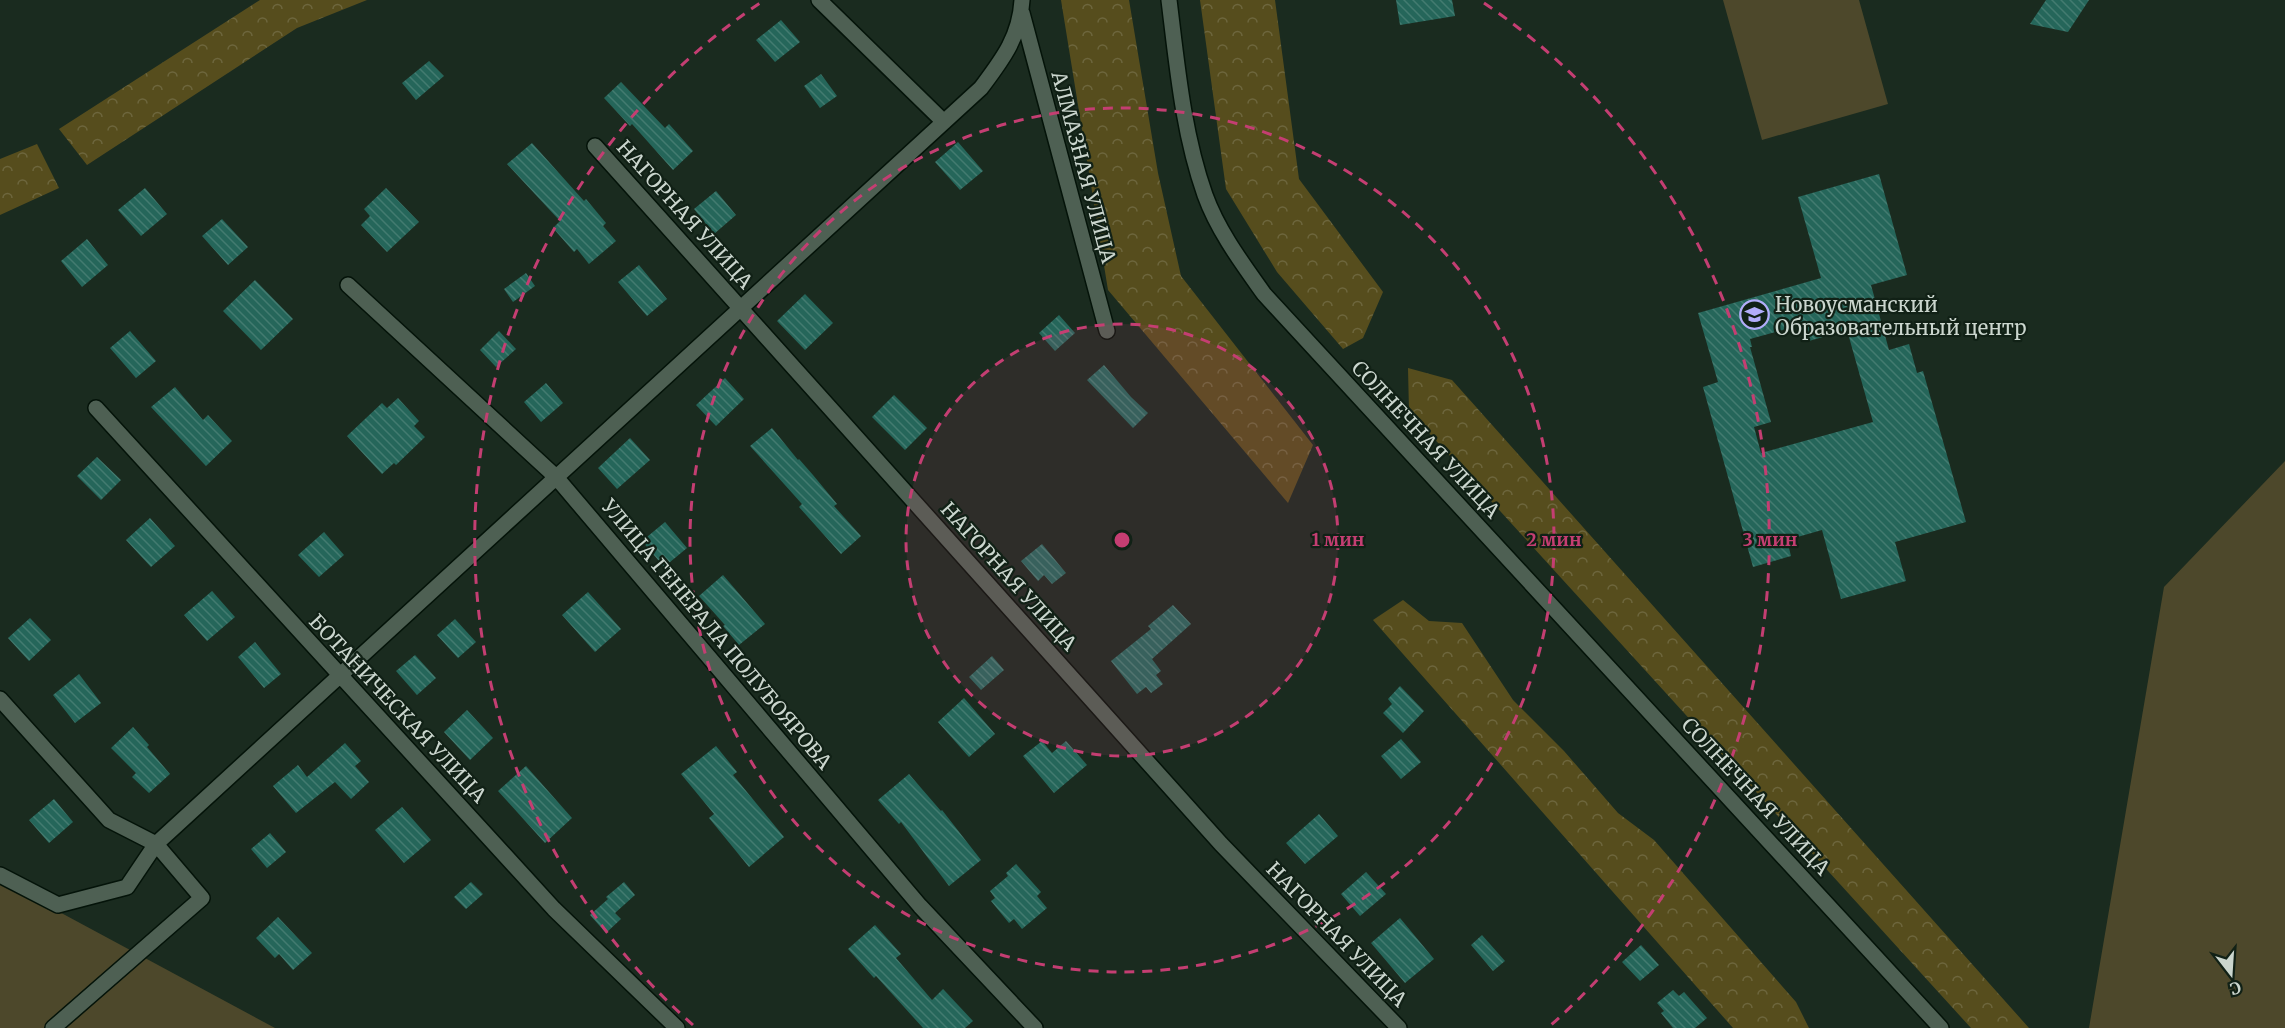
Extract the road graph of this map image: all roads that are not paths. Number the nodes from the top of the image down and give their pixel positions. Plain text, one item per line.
1 (819, 0) edge
2 (1169, 0) edge
3 (1022, 6) edge
4 (944, 122) junction
5 (595, 146) dead end
6 (348, 285) dead end
7 (741, 308) junction
8 (1107, 331) dead end
9 (96, 408) dead end
10 (556, 477) junction
11 (339, 676) junction
12 (0, 699) edge
13 (156, 844) junction
14 (0, 875) edge
15 (53, 1028) edge
16 (677, 1028) edge
17 (1035, 1028) edge
18 (1399, 1028) edge
19 (1941, 1028) edge

1 - 4 street
2 - 19 street, СОЛНЕЧНАЯ УЛИЦА
3 - 4 street
3 - 8 street, АЛМАЗНАЯ УЛИЦА
4 - 7 street
5 - 7 street, НАГОРНАЯ УЛИЦА
6 - 10 street, УЛИЦА ГЕНЕРАЛА ПОЛУБОЯРОВА
7 - 10 street
7 - 18 street, НАГОРНАЯ УЛИЦА
9 - 11 street, БОТАНИЧЕСКАЯ УЛИЦА
10 - 11 street
10 - 17 street, УЛИЦА ГЕНЕРАЛА ПОЛУБОЯРОВА
11 - 13 street
11 - 16 street, БОТАНИЧЕСКАЯ УЛИЦА
12 - 13 street
13 - 14 street
13 - 15 street

